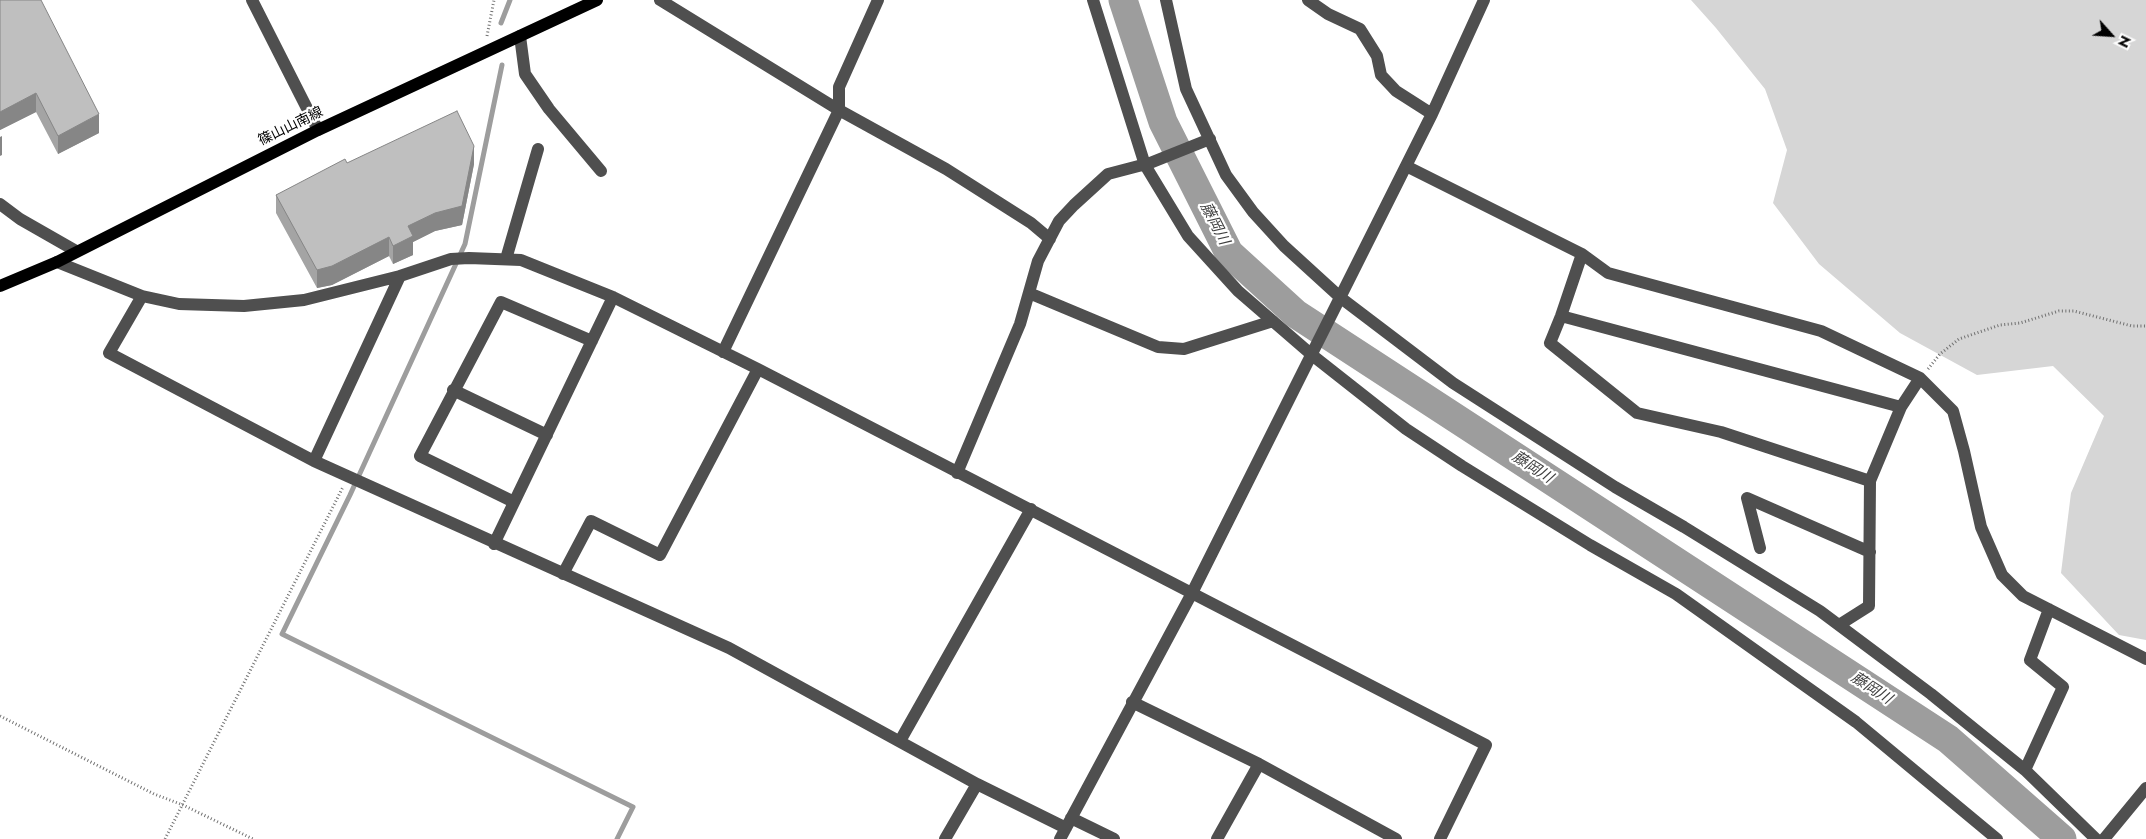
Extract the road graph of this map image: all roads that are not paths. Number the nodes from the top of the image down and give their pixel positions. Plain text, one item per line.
1 (252, 0) edge
2 (598, 0) edge
3 (660, 0) edge
4 (878, 0) edge
5 (1093, 0) edge
6 (1166, 0) edge
7 (1308, 0) edge
8 (1484, 0) edge
9 (520, 36) junction
10 (839, 110) junction
11 (1432, 114) junction
12 (318, 130) junction
13 (1206, 140) junction
14 (538, 149) dead end
15 (1147, 164) junction
16 (1406, 166) junction
17 (601, 171) dead end
18 (0, 204) edge
19 (1050, 239) junction
20 (76, 251) junction
21 (1582, 254) junction
22 (506, 259) junction
23 (57, 262) junction
24 (400, 276) junction
25 (0, 286) edge
26 (1029, 293) junction
27 (142, 296) junction
28 (613, 297) junction
29 (1338, 304) junction
30 (1561, 316) junction
31 (1273, 322) junction
32 (592, 341) junction
33 (723, 352) junction
34 (1314, 352) junction
35 (758, 369) junction
36 (1920, 378) junction
37 (454, 390) junction
38 (1901, 407) junction
39 (547, 435) junction
40 (314, 461) junction
41 (957, 473) junction
42 (1870, 481) junction
43 (514, 502) junction
44 (1030, 509) junction
45 (494, 544) junction
46 (1760, 548) dead end
47 (1870, 552) junction
48 (563, 574) junction
49 (1192, 593) junction
50 (2049, 609) junction
51 (1839, 625) junction
52 (2146, 659) edge
53 (1132, 702) junction
54 (900, 741) junction
55 (1259, 764) junction
56 (2025, 770) junction
57 (978, 784) junction
58 (2144, 796) edge
59 (1066, 828) edge
60 (945, 839) edge
61 (1114, 839) edge
62 (1217, 839) edge
63 (1396, 839) edge
64 (1440, 839) edge
65 (1997, 839) edge
66 (2096, 839) edge
67 (2104, 839) edge

1 - 12 street
2 - 9 main road, 篠山山南線
3 - 10 street
4 - 10 street
5 - 15 street
6 - 13 street
7 - 11 street
8 - 11 street
9 - 12 main road, 篠山山南線
9 - 17 street
10 - 19 street
10 - 33 street
11 - 16 street
12 - 20 main road, 篠山山南線
13 - 15 street
13 - 29 street
14 - 22 street
15 - 19 street
15 - 31 street
16 - 21 street
16 - 29 street
18 - 20 street
19 - 26 street
20 - 23 main road, 篠山山南線
21 - 30 street
21 - 36 street
22 - 24 street
22 - 28 street
23 - 25 main road, 篠山山南線
23 - 27 street
24 - 27 street
24 - 40 street
26 - 31 street
26 - 41 street
27 - 40 street
28 - 32 street
28 - 33 street
29 - 34 street
29 - 51 street
30 - 38 street
30 - 42 street
31 - 34 street
32 - 37 street
32 - 39 street
33 - 35 street
34 - 49 street
34 - 65 street
35 - 41 street
35 - 48 street
36 - 38 street
36 - 50 street
37 - 39 street
37 - 43 street
38 - 42 street
39 - 43 street
40 - 45 street
41 - 44 street
42 - 47 street
43 - 45 street
44 - 49 street
44 - 54 street
45 - 48 street
46 - 47 street
47 - 51 street
48 - 54 street
49 - 53 street
49 - 64 street
50 - 52 street
50 - 56 street
51 - 56 street
53 - 55 street
53 - 59 street
54 - 57 street
55 - 62 street
55 - 63 street
56 - 66 street
57 - 59 street
57 - 60 street
58 - 67 street
59 - 61 street

